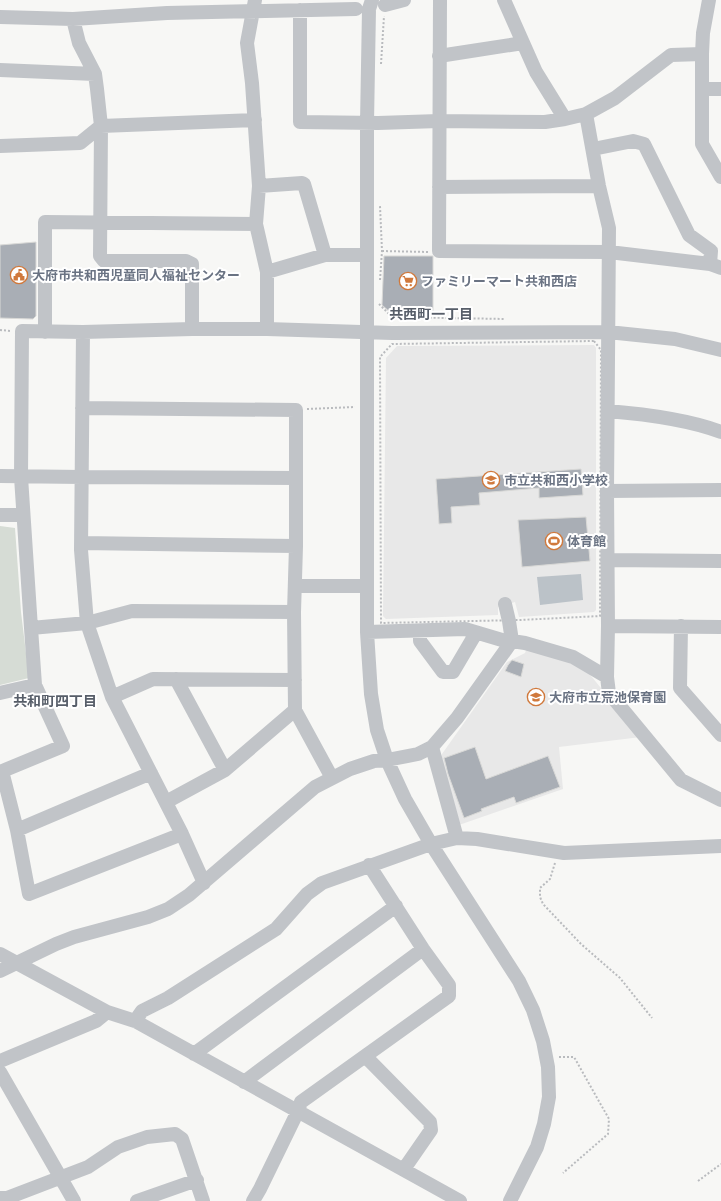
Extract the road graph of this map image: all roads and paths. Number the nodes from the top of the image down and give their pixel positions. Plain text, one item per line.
1 (404, 0) edge
2 (440, 0) edge
3 (504, 0) edge
4 (709, 0) edge
5 (378, 3) edge
6 (254, 5) edge
7 (356, 9) dead end
8 (300, 10) junction
9 (0, 17) edge
10 (73, 19) junction
11 (523, 43) junction
12 (702, 54) junction
13 (439, 56) junction
14 (381, 68) dead end
15 (0, 70) edge
16 (95, 74) junction
17 (703, 89) junction
18 (721, 89) edge
19 (586, 114) junction
20 (565, 119) junction
21 (255, 120) junction
22 (439, 121) junction
23 (367, 123) junction
24 (101, 126) junction
25 (0, 146) edge
26 (593, 149) junction
27 (721, 177) edge
28 (259, 186) junction
29 (599, 186) junction
30 (440, 187) junction
31 (380, 206) dead end
32 (100, 223) junction
33 (256, 224) junction
34 (382, 251) junction
35 (439, 251) junction
36 (609, 252) junction
37 (325, 255) junction
38 (367, 255) junction
39 (716, 266) edge
40 (268, 272) junction
41 (380, 282) dead end
42 (380, 297) dead end
43 (508, 319) dead end
44 (192, 328) junction
45 (268, 329) junction
46 (45, 332) junction
47 (83, 332) junction
48 (367, 332) junction
49 (608, 332) junction
50 (721, 350) edge
51 (82, 408) junction
52 (368, 408) junction
53 (296, 410) junction
54 (608, 411) junction
55 (721, 432) edge
56 (0, 476) edge
57 (21, 477) junction
58 (82, 477) junction
59 (296, 478) junction
60 (721, 490) edge
61 (607, 491) junction
62 (0, 515) edge
63 (24, 515) junction
64 (81, 543) junction
65 (296, 546) junction
66 (607, 560) junction
67 (721, 561) edge
68 (295, 586) junction
69 (367, 586) junction
70 (505, 604) dead end
71 (294, 612) junction
72 (509, 621) junction
73 (87, 623) junction
74 (608, 626) junction
75 (681, 626) junction
76 (721, 627) edge
77 (32, 628) junction
78 (420, 631) junction
79 (367, 632) junction
80 (476, 633) junction
81 (512, 641) junction
82 (607, 677) junction
83 (176, 679) junction
84 (294, 680) junction
85 (35, 685) junction
86 (0, 693) edge
87 (112, 697) junction
88 (295, 710) junction
89 (721, 735) edge
90 (432, 747) junction
91 (388, 760) junction
92 (225, 770) junction
93 (1, 771) edge
94 (151, 773) junction
95 (332, 778) junction
96 (719, 796) edge
97 (166, 802) junction
98 (16, 830) junction
99 (182, 834) junction
100 (458, 838) junction
101 (431, 844) junction
102 (721, 846) edge
103 (559, 852) junction
104 (369, 865) junction
105 (204, 883) junction
106 (396, 906) junction
107 (423, 949) junction
108 (0, 954) edge
109 (17, 963) junction
110 (0, 971) edge
111 (107, 1012) junction
112 (652, 1018) dead end
113 (135, 1021) junction
114 (194, 1054) junction
115 (366, 1057) junction
116 (546, 1058) junction
117 (0, 1061) edge
118 (0, 1072) edge
119 (244, 1082) junction
120 (298, 1111) junction
121 (721, 1164) edge
122 (404, 1169) junction
123 (563, 1173) dead end
124 (61, 1178) junction
125 (197, 1180) junction
126 (698, 1181) dead end
127 (0, 1198) edge
128 (74, 1201) edge
129 (138, 1201) edge
130 (203, 1201) edge
131 (253, 1201) edge
132 (460, 1201) edge
133 (510, 1201) edge

1 - 5 street
2 - 13 street
3 - 11 street
4 - 12 street
5 - 14 path
5 - 23 street
6 - 8 street
6 - 10 street
6 - 21 street
7 - 8 street
8 - 23 street
9 - 10 street
10 - 16 street
11 - 13 street
11 - 20 street
12 - 17 street
12 - 19 street
13 - 22 street
15 - 16 street
16 - 24 street
17 - 18 street
17 - 27 street
19 - 20 street
19 - 26 street
20 - 22 street
21 - 24 street
21 - 28 street
22 - 23 street
22 - 30 street
23 - 38 street
24 - 25 street
24 - 32 street
26 - 29 street
26 - 39 street
28 - 33 street
28 - 37 street
29 - 30 street
29 - 36 street
30 - 35 street
31 - 34 path
32 - 33 street
32 - 44 street
32 - 46 street
33 - 40 street
34 - 35 path
34 - 41 path
35 - 36 street
36 - 39 street
36 - 49 street
37 - 38 street
37 - 40 street
38 - 48 street
40 - 45 street
42 - 43 path
44 - 45 street
44 - 47 street
45 - 48 street
46 - 47 street
46 - 57 street
47 - 51 street
48 - 49 street
48 - 52 street
49 - 50 street
49 - 54 street
51 - 53 street
51 - 58 street
52 - 53 path
52 - 69 street
53 - 59 street
54 - 55 street
54 - 61 street
56 - 57 street
57 - 58 street
57 - 63 street
58 - 59 street
58 - 64 street
59 - 65 street
60 - 61 street
61 - 66 street
62 - 63 street
63 - 77 street
64 - 65 street
64 - 73 street
65 - 68 street
66 - 67 street
66 - 74 street
68 - 69 street
68 - 71 street
69 - 79 street
70 - 72 street
71 - 73 street
71 - 84 street
72 - 72 path
72 - 81 street
73 - 77 street
73 - 87 street
74 - 75 street
74 - 82 street
75 - 76 street
75 - 89 street
77 - 85 street
78 - 79 street
78 - 80 street
78 - 80 street
79 - 91 street
80 - 81 street
81 - 82 street
81 - 90 street
82 - 96 street
83 - 84 street
83 - 87 street
83 - 92 street
84 - 88 street
85 - 86 street
85 - 93 street
87 - 94 street
88 - 92 street
88 - 95 street
90 - 91 street
90 - 100 street
91 - 95 street
91 - 101 street
92 - 97 street
93 - 98 street
94 - 97 street
94 - 98 street
95 - 105 street
97 - 99 street
98 - 99 street
99 - 105 street
100 - 101 street
100 - 103 street
101 - 104 street
101 - 116 street
102 - 103 street
103 - 112 path
104 - 106 street
104 - 113 street
105 - 109 street
106 - 107 street
106 - 114 street
107 - 115 street
107 - 119 street
108 - 109 street
109 - 110 street
109 - 111 street
111 - 113 street
111 - 117 street
113 - 114 street
114 - 119 street
115 - 120 street
115 - 122 street
116 - 123 path
116 - 133 street
118 - 124 street
119 - 120 street
120 - 122 street
120 - 131 street
121 - 126 path
122 - 132 street
124 - 125 street
124 - 127 street
124 - 128 street
125 - 129 street
125 - 130 street

